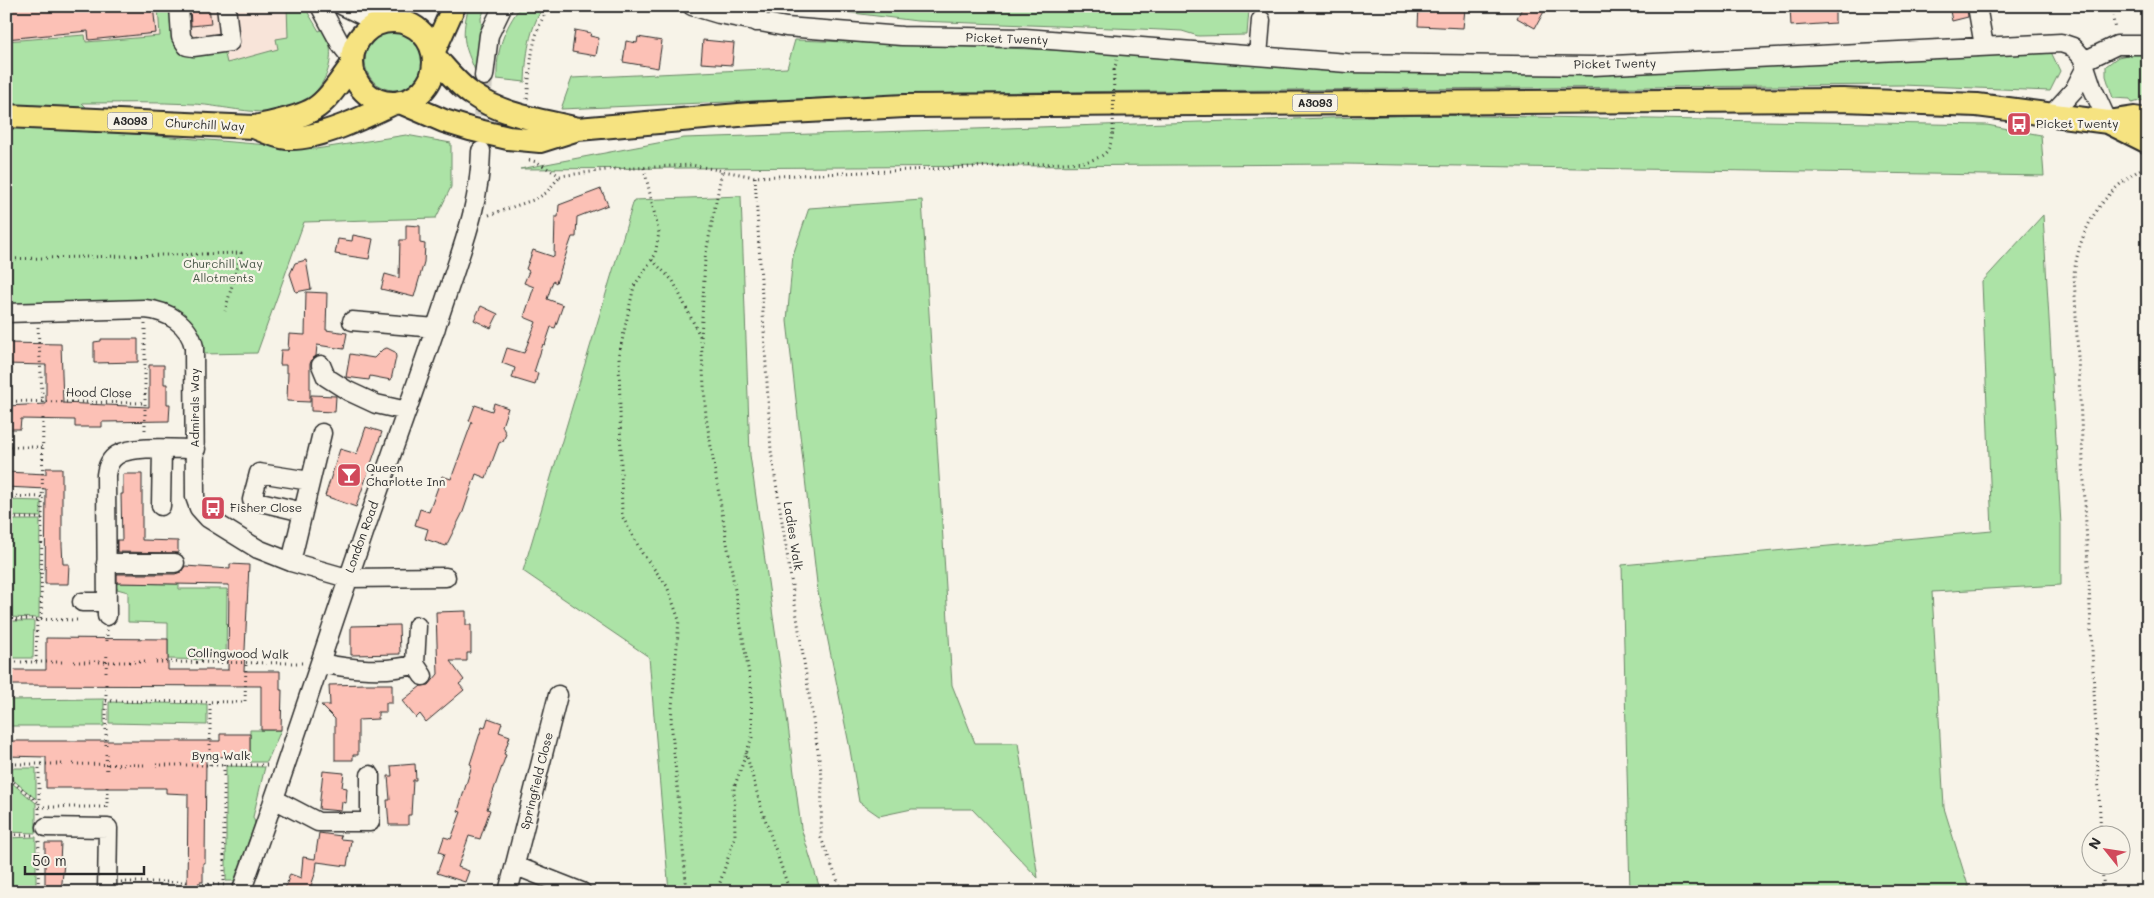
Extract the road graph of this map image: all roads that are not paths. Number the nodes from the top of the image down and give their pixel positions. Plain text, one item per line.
1 (179, 6) edge
2 (226, 6) edge
3 (320, 6) edge
4 (343, 6) edge
5 (414, 6) edge
6 (454, 6) edge
7 (503, 6) edge
8 (692, 6) edge
9 (1977, 6) edge
10 (758, 14) edge
11 (1261, 20) dead end
12 (385, 22) junction
13 (2148, 45) edge
14 (1984, 46) junction
15 (433, 54) junction
16 (1258, 56) junction
17 (352, 62) junction
18 (2084, 65) junction
19 (484, 76) tunnel mouth
20 (397, 102) junction
21 (2052, 114) junction
22 (6, 116) edge
23 (2148, 120) edge
24 (2108, 122) junction
25 (254, 128) junction
26 (578, 129) junction
27 (2148, 142) edge
28 (481, 151) tunnel mouth
29 (6, 313) edge
30 (352, 321) dead end
31 (436, 328) junction
32 (321, 364) dead end
33 (407, 411) junction
34 (322, 434) dead end
35 (153, 449) junction
36 (196, 449) junction
37 (310, 481) junction
38 (161, 506) dead end
39 (303, 512) junction
40 (291, 562) junction
41 (106, 563) junction
42 (175, 563) dead end
43 (446, 577) dead end
44 (347, 578) junction
45 (82, 602) dead end
46 (417, 626) dead end
47 (321, 664) junction
48 (558, 695) dead end
49 (370, 776) dead end
50 (274, 799) junction
51 (42, 824) road end
52 (516, 866) junction
53 (107, 887) edge
54 (243, 889) edge
55 (508, 892) edge
56 (582, 892) edge

1 - 2 street
3 - 17 street
4 - 12 street
5 - 12 main road
6 - 15 main road
7 - 19 street
8 - 10 street, Picket Twenty
9 - 14 street
10 - 16 street, Picket Twenty
11 - 16 street
12 - 15 main road
12 - 17 main road
13 - 18 street
14 - 16 street, Picket Twenty
14 - 18 street, Picket Twenty
15 - 20 main road
15 - 26 main road, A3093
17 - 20 main road
17 - 25 main road, Churchill Way / A3093
18 - 21 street
18 - 24 street
20 - 25 main road, Churchill Way / A3093
20 - 26 main road, A3093
21 - 24 main road, A3093
21 - 26 main road, A3093
22 - 25 main road, Churchill Way / A3093
23 - 24 main road, A3093
24 - 27 main road, A3093
28 - 31 street, London Road
29 - 36 street, Admirals Way
30 - 31 street
31 - 33 street, London Road
32 - 33 street
33 - 44 street, London Road
34 - 37 street
35 - 36 street
35 - 38 street
35 - 41 street
36 - 40 street, Admirals Way
37 - 39 street
37 - 39 street
39 - 40 street
40 - 44 street, Admirals Way
41 - 42 street
41 - 45 street
43 - 44 street, Admirals Way
44 - 47 street, London Road
46 - 47 street
47 - 50 street, London Road
48 - 52 street, Springfield Close
49 - 50 street
50 - 54 street, London Road
51 - 53 street
52 - 55 street, Springfield Close
52 - 56 street

